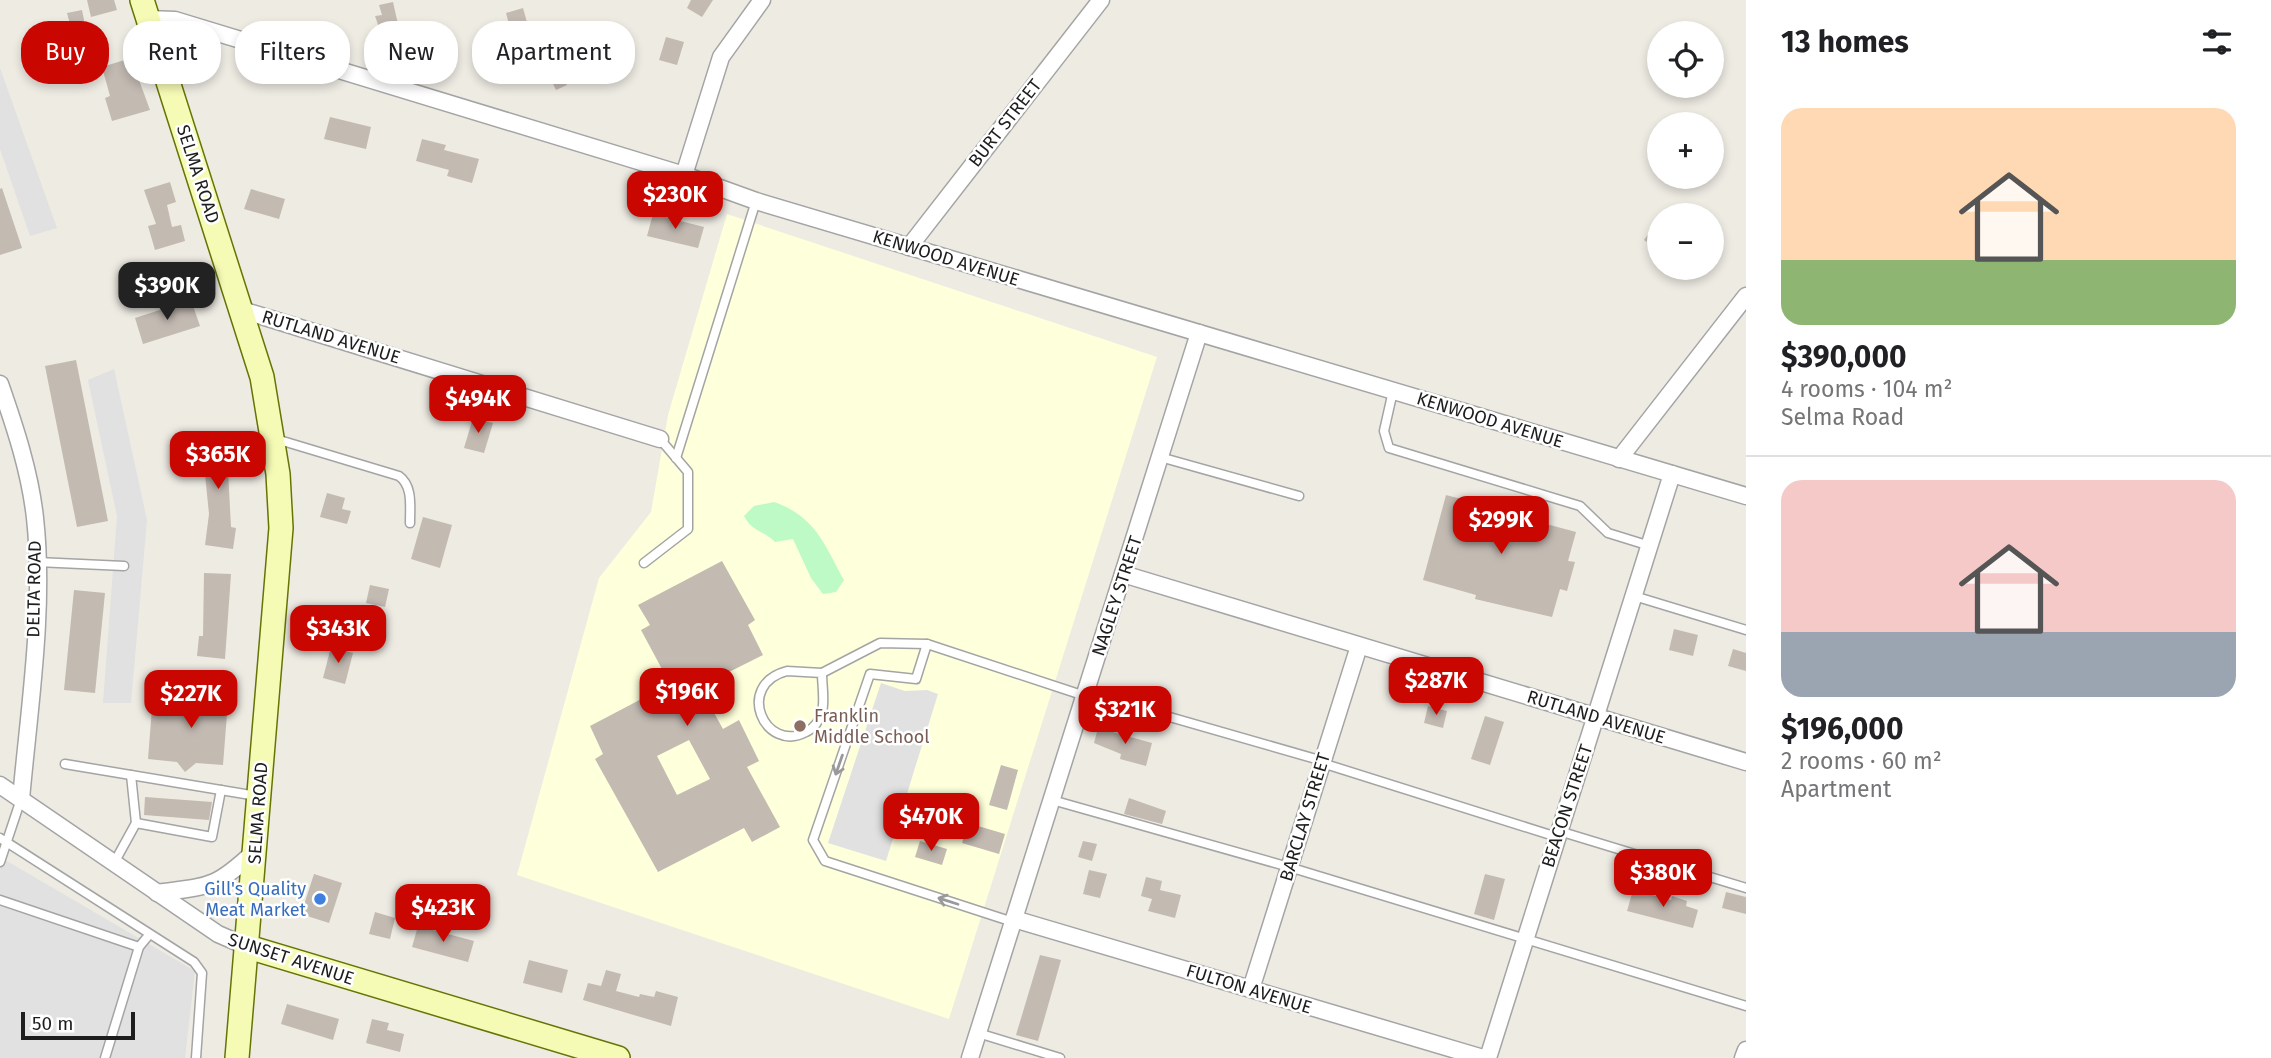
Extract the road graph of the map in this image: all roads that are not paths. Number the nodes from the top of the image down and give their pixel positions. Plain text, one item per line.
1 (762, 0) edge
2 (1101, 0) edge
3 (145, 9) edge
4 (684, 175) junction
5 (757, 201) junction
6 (909, 247) junction
7 (1746, 296) edge
8 (242, 310) junction
9 (1199, 333) junction
10 (0, 384) edge
11 (1393, 391) junction
12 (273, 438) junction
13 (660, 439) joint
14 (1160, 457) junction
15 (676, 458) junction
16 (1619, 459) junction
17 (1672, 474) junction
18 (1299, 496) dead end
19 (1746, 496) edge
20 (410, 523) dead end
21 (1650, 546) junction
22 (37, 562) junction
23 (644, 563) dead end
24 (124, 566) dead end
25 (1123, 574) junction
26 (1634, 596) junction
27 (1746, 630) edge
28 (927, 644) junction
29 (1359, 646) junction
30 (822, 673) junction
31 (1085, 694) junction
32 (1596, 716) junction
33 (1322, 762) junction
34 (1746, 762) edge
35 (65, 764) dead end
36 (131, 775) junction
37 (0, 785) edge
38 (221, 790) junction
39 (260, 796) junction
40 (21, 799) junction
41 (1052, 800) junction
42 (136, 823) junction
43 (1558, 834) junction
44 (3, 839) edge
45 (256, 851) junction
46 (0, 862) edge
47 (114, 863) junction
48 (1289, 867) junction
49 (1746, 888) edge
50 (157, 893) junction
51 (0, 900) edge
52 (1014, 920) junction
53 (149, 935) junction
54 (1524, 941) junction
55 (139, 947) junction
56 (248, 947) junction
57 (1251, 989) junction
58 (1746, 1006) edge
59 (978, 1033) junction
60 (1746, 1050) edge
61 (105, 1058) edge
62 (196, 1058) edge
63 (237, 1058) edge
64 (618, 1058) edge
65 (970, 1058) edge
66 (1060, 1058) edge
67 (1485, 1058) edge
68 (1744, 1058) edge

1 - 4 street
2 - 6 street, BURT STREET
3 - 4 street, KENWOOD AVENUE
3 - 8 street, SELMA ROAD
4 - 5 street, KENWOOD AVENUE
5 - 6 street, KENWOOD AVENUE
5 - 15 lane
6 - 9 street, KENWOOD AVENUE
7 - 16 street
8 - 12 street, SELMA ROAD
8 - 13 street, RUTLAND AVENUE
9 - 11 street, KENWOOD AVENUE
9 - 14 street, NAGLEY STREET
10 - 22 street, DELTA ROAD
11 - 16 street, KENWOOD AVENUE
11 - 21 lane
12 - 20 lane
12 - 39 street, SELMA ROAD
13 - 15 lane
14 - 18 lane
14 - 25 street, NAGLEY STREET
15 - 23 lane
16 - 17 street, KENWOOD AVENUE
17 - 19 street, KENWOOD AVENUE
17 - 21 street, BEACON STREET
21 - 26 street, BEACON STREET
22 - 24 lane
22 - 40 street, DELTA ROAD
25 - 29 street, RUTLAND AVENUE
25 - 31 street, NAGLEY STREET
26 - 27 lane
26 - 32 street, BEACON STREET
28 - 30 lane
28 - 31 lane
28 - 52 lane
29 - 32 street, RUTLAND AVENUE
29 - 33 street, BARCLAY STREET
30 - 30 lane
31 - 33 lane
31 - 41 street, NAGLEY STREET
32 - 34 street, RUTLAND AVENUE
32 - 43 street, BEACON STREET
33 - 43 lane
33 - 48 street, BARCLAY STREET
35 - 36 lane
36 - 38 lane
36 - 42 lane
37 - 40 street, SUNSET AVENUE
38 - 39 lane
38 - 42 lane
39 - 45 street, SELMA ROAD
40 - 44 lane
40 - 47 street, SUNSET AVENUE
41 - 48 lane
41 - 52 street, NAGLEY STREET
42 - 47 lane
43 - 49 lane
43 - 54 street, BEACON STREET
44 - 46 lane
44 - 53 lane
45 - 50 street
45 - 56 street, SELMA ROAD
47 - 50 street, SUNSET AVENUE
48 - 54 lane
48 - 57 street, BARCLAY STREET
50 - 56 street, SUNSET AVENUE
51 - 55 lane
52 - 57 street, FULTON AVENUE
52 - 59 street, NAGLEY STREET
53 - 55 lane
53 - 62 lane
54 - 58 lane
54 - 67 street, BEACON STREET
55 - 61 lane
56 - 63 street, SELMA ROAD
56 - 64 street, SUNSET AVENUE
57 - 67 street, FULTON AVENUE
59 - 65 street, NAGLEY STREET
59 - 66 lane
60 - 68 street

